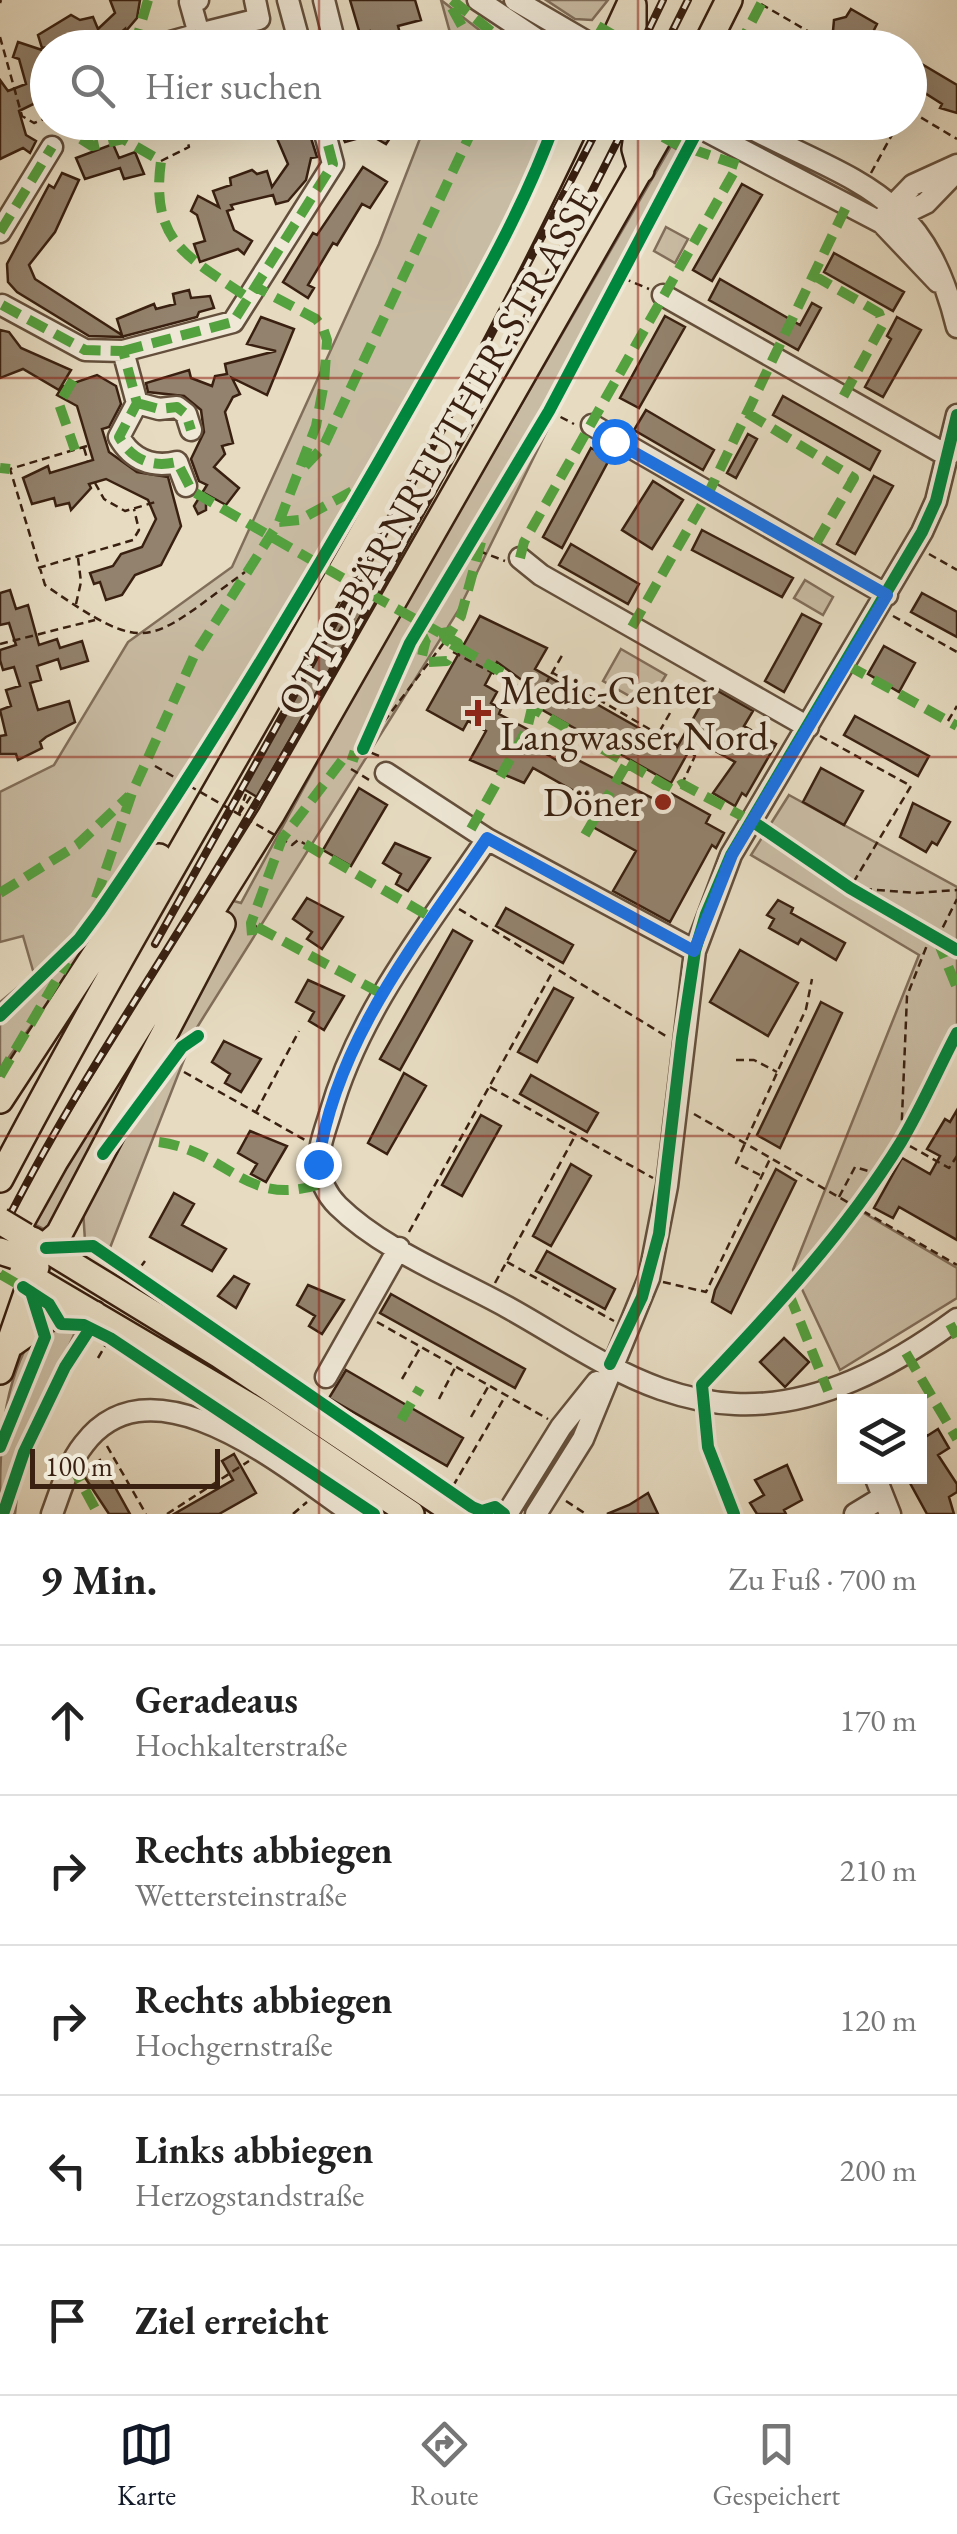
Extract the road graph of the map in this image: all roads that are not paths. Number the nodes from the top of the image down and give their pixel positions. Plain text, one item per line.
1 (198, 0) edge
2 (255, 0) edge
3 (288, 0) edge
4 (324, 0) edge
5 (478, 0) edge
6 (515, 0) edge
7 (632, 0) edge
8 (729, 0) edge
9 (198, 30) edge
10 (215, 30) edge
11 (296, 30) edge
12 (332, 30) edge
13 (523, 30) edge
14 (566, 30) edge
15 (628, 30) edge
16 (714, 30) edge
17 (327, 140) edge
18 (568, 140) edge
19 (636, 140) edge
20 (657, 140) edge
21 (723, 140) edge
22 (773, 140) edge
23 (52, 147) dead end
24 (957, 168) edge
25 (641, 170) junction
26 (899, 208) junction
27 (882, 223) junction
28 (0, 232) edge
29 (946, 292) junction
30 (663, 294) road end
31 (1, 304) edge
32 (957, 327) edge
33 (123, 351) junction
34 (137, 404) junction
35 (957, 416) edge
36 (592, 424) road end
37 (191, 430) dead end
38 (948, 456) junction
39 (186, 486) dead end
40 (520, 558) road end
41 (883, 602) junction
42 (808, 727) junction
43 (383, 779) road end
44 (213, 792) junction
45 (276, 826) junction
46 (487, 838) junction
47 (694, 951) junction
48 (0, 1100) edge
49 (0, 1179) edge
50 (72, 1211) junction
51 (0, 1222) edge
52 (400, 1248) junction
53 (20, 1255) edge
54 (129, 1286) junction
55 (94, 1314) junction
56 (957, 1319) edge
57 (10, 1346) junction
58 (610, 1364) junction
59 (0, 1370) edge
60 (326, 1377) dead end
61 (847, 1394) edge
62 (837, 1398) edge
63 (453, 1503) edge
64 (887, 1505) edge
65 (52, 1514) edge
66 (353, 1514) edge
67 (411, 1514) edge
68 (507, 1514) edge
69 (536, 1514) edge
70 (854, 1514) edge

1 - 9 street
2 - 10 street
3 - 11 street
4 - 12 street
5 - 13 street
6 - 14 street
7 - 15 main road
8 - 16 main road
17 - 33 street
18 - 44 main road, OTTO-BÄRNREUTHER-STRASSE
19 - 25 main road
20 - 25 main road, OTTO-BÄRNREUTHER-STRASSE
21 - 27 street
22 - 26 street
23 - 28 street
24 - 26 street
25 - 45 main road, OTTO-BÄRNREUTHER-STRASSE
26 - 27 street
26 - 29 street
27 - 29 street
29 - 32 street
30 - 38 street
31 - 33 street
33 - 34 street
34 - 37 street
34 - 39 street
35 - 38 street
36 - 41 street
38 - 41 street
40 - 42 street
41 - 42 street
42 - 47 street
43 - 46 street
44 - 48 main road, OTTO-BÄRNREUTHER-STRASSE
44 - 49 main road, OTTO-BÄRNREUTHER-STRASSE
45 - 50 main road, OTTO-BÄRNREUTHER-STRASSE
45 - 53 main road, OTTO-BÄRNREUTHER-STRASSE
46 - 47 street
46 - 52 street
47 - 58 street
50 - 53 main road, OTTO-BÄRNREUTHER-STRASSE
50 - 54 main road
51 - 53 main road, bridge
52 - 58 street
52 - 60 street
53 - 54 main road
53 - 55 main road
53 - 57 main road, OTTO-BÄRNREUTHER-STRASSE
54 - 63 main road
55 - 57 main road
55 - 67 main road
56 - 61 street
57 - 59 main road, OTTO-BÄRNREUTHER-STRASSE
58 - 62 street
58 - 68 street
58 - 69 street
64 - 70 street
65 - 66 street

